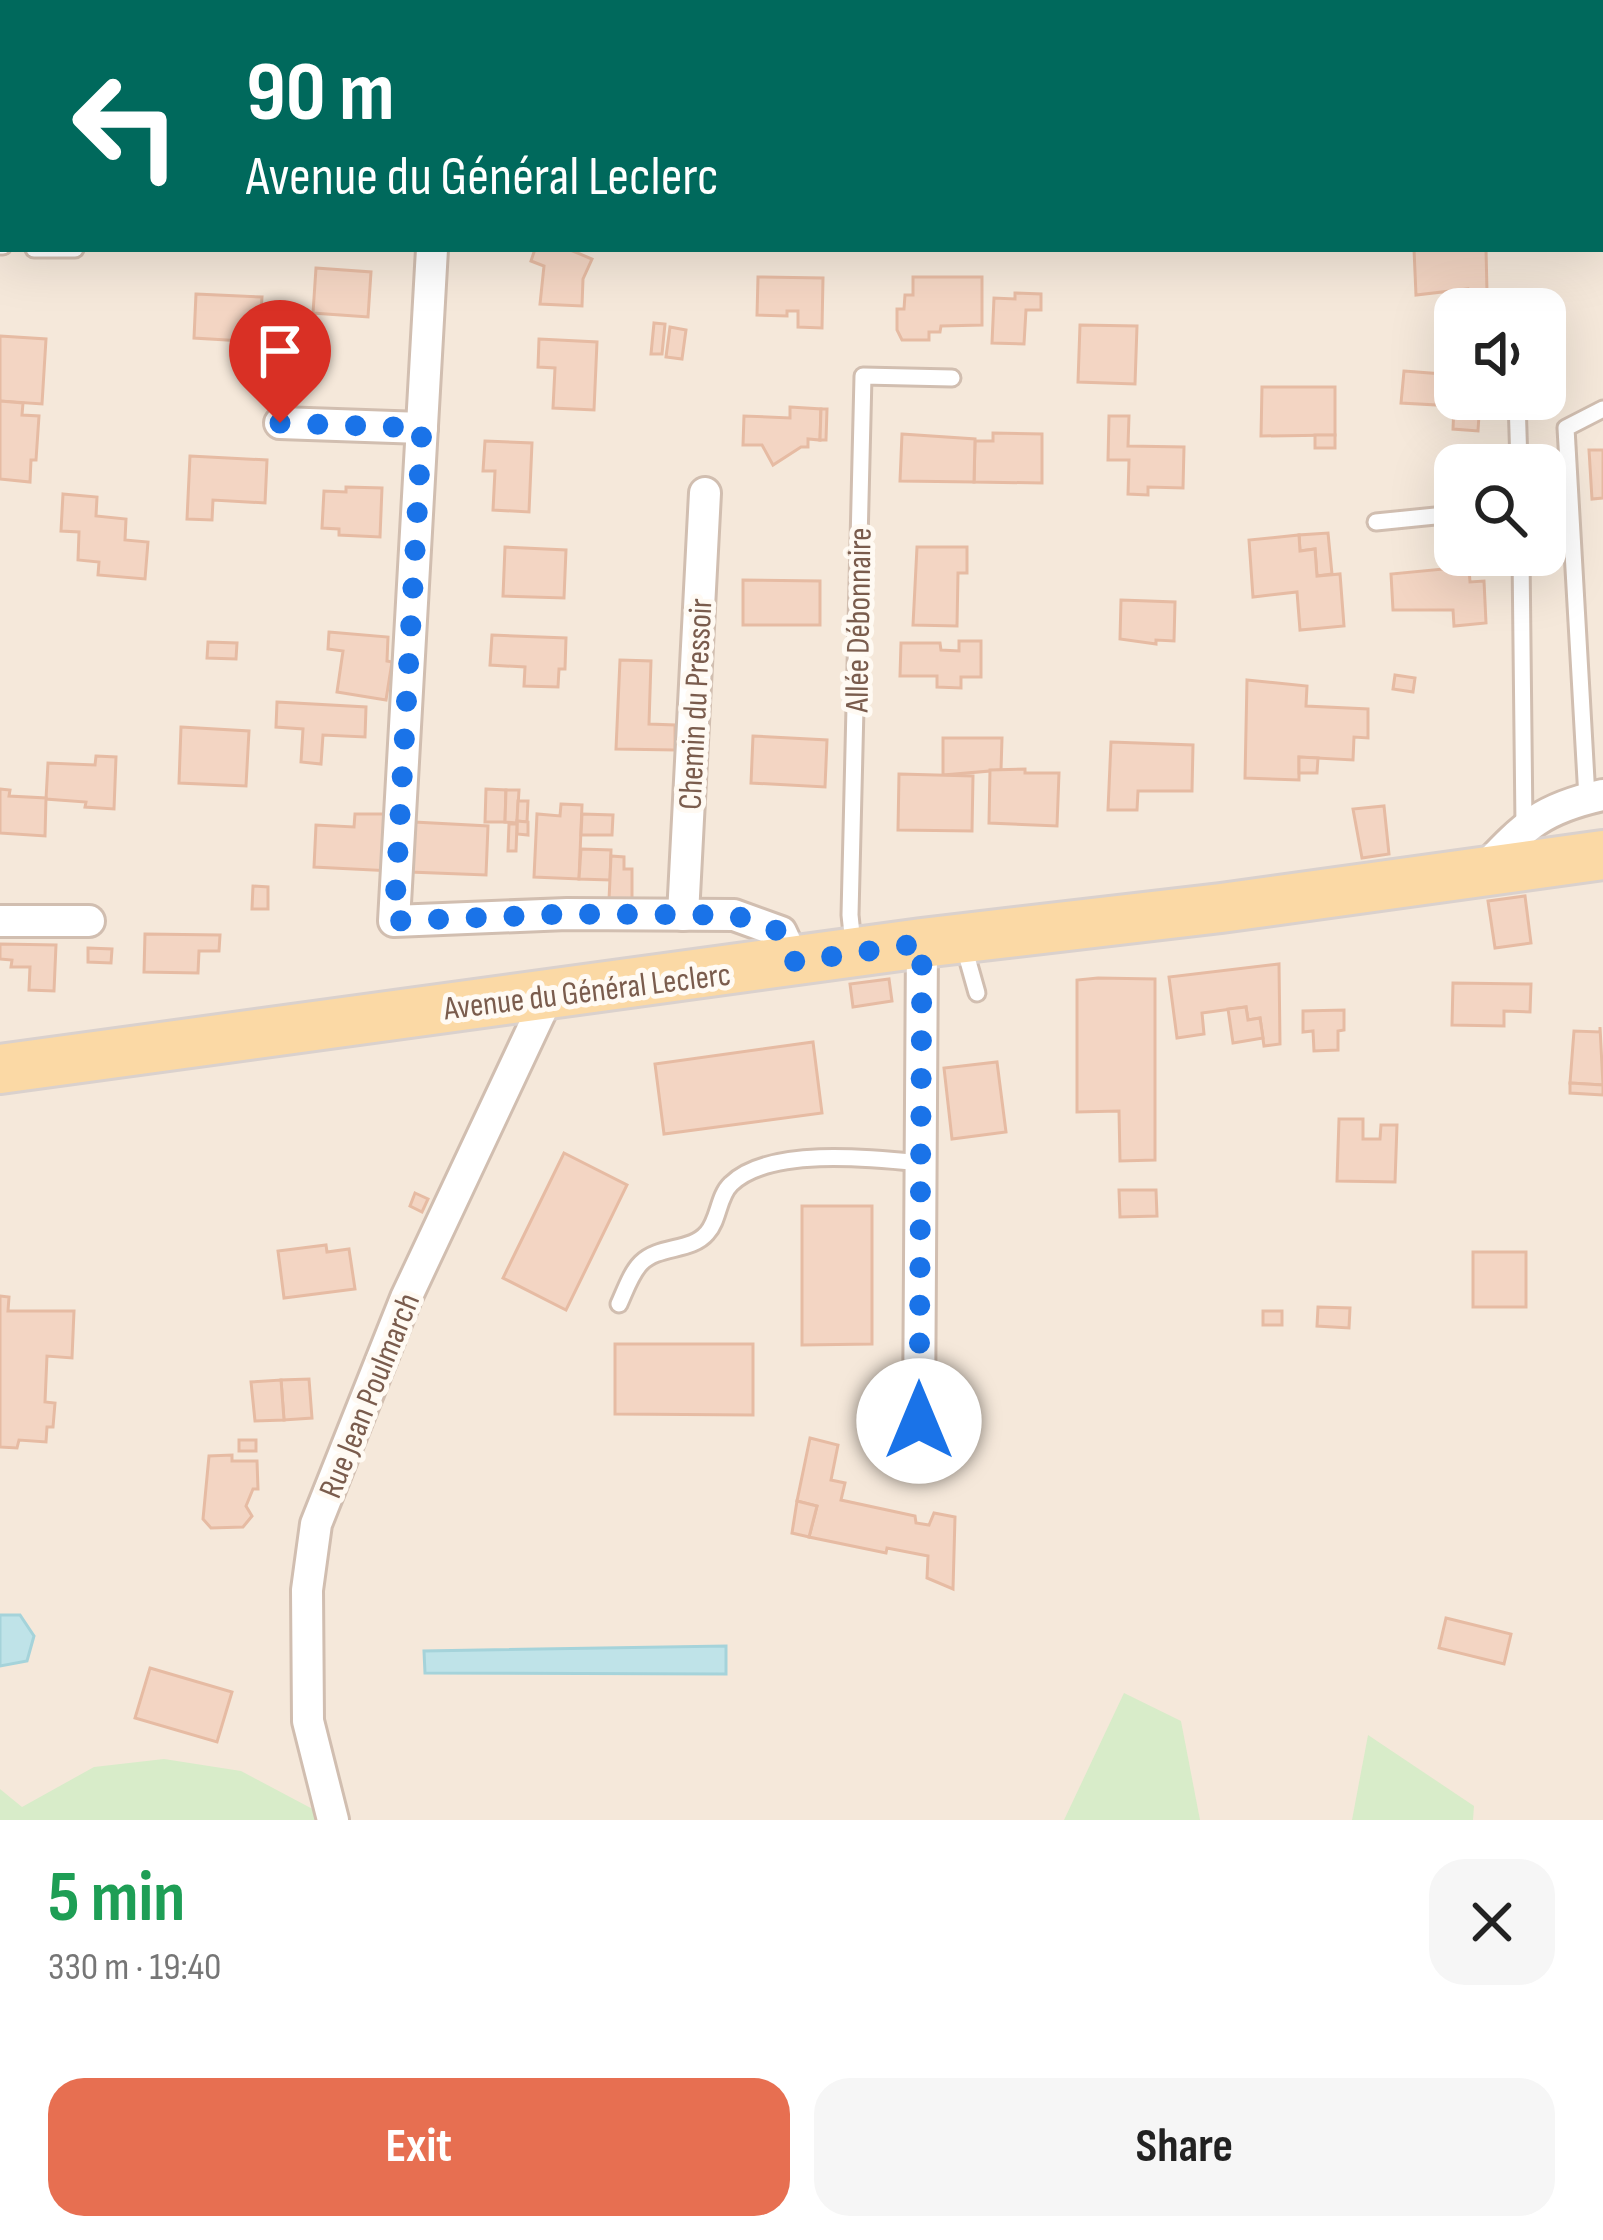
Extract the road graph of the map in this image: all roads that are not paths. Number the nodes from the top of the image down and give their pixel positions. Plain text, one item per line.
1 (432, 252) edge
2 (952, 378) dead end
3 (1603, 410) edge
4 (280, 423) dead end
5 (422, 428) junction
6 (705, 493) dead end
7 (1434, 516) edge
8 (1376, 522) dead end
9 (1521, 576) edge
10 (1595, 796) edge
11 (1524, 826) junction
12 (1603, 855) edge
13 (1480, 872) junction
14 (683, 915) junction
15 (0, 921) edge
16 (89, 921) dead end
17 (942, 940) junction
18 (854, 953) junction
19 (795, 962) junction
20 (977, 993) dead end
21 (549, 994) junction
22 (0, 1069) edge
23 (921, 1163) junction
24 (619, 1304) dead end
25 (919, 1421) dead end
26 (333, 1820) edge

1 - 5 street
2 - 18 lane, Allée Débonnaire
3 - 10 lane
4 - 5 street
5 - 14 street
6 - 14 street, Chemin du Pressoir
7 - 8 lane
9 - 11 lane
10 - 11 street
11 - 13 street
12 - 13 main road, Avenue du Général Leclerc
13 - 17 main road, Avenue du Général Leclerc
14 - 19 street
15 - 16 street
17 - 18 main road, Avenue du Général Leclerc
17 - 20 lane
17 - 23 street
18 - 19 main road, Avenue du Général Leclerc
19 - 21 main road, Avenue du Général Leclerc
21 - 22 main road, Avenue du Général Leclerc
21 - 26 street, Rue Jean Poulmarch
23 - 24 lane
23 - 25 street

